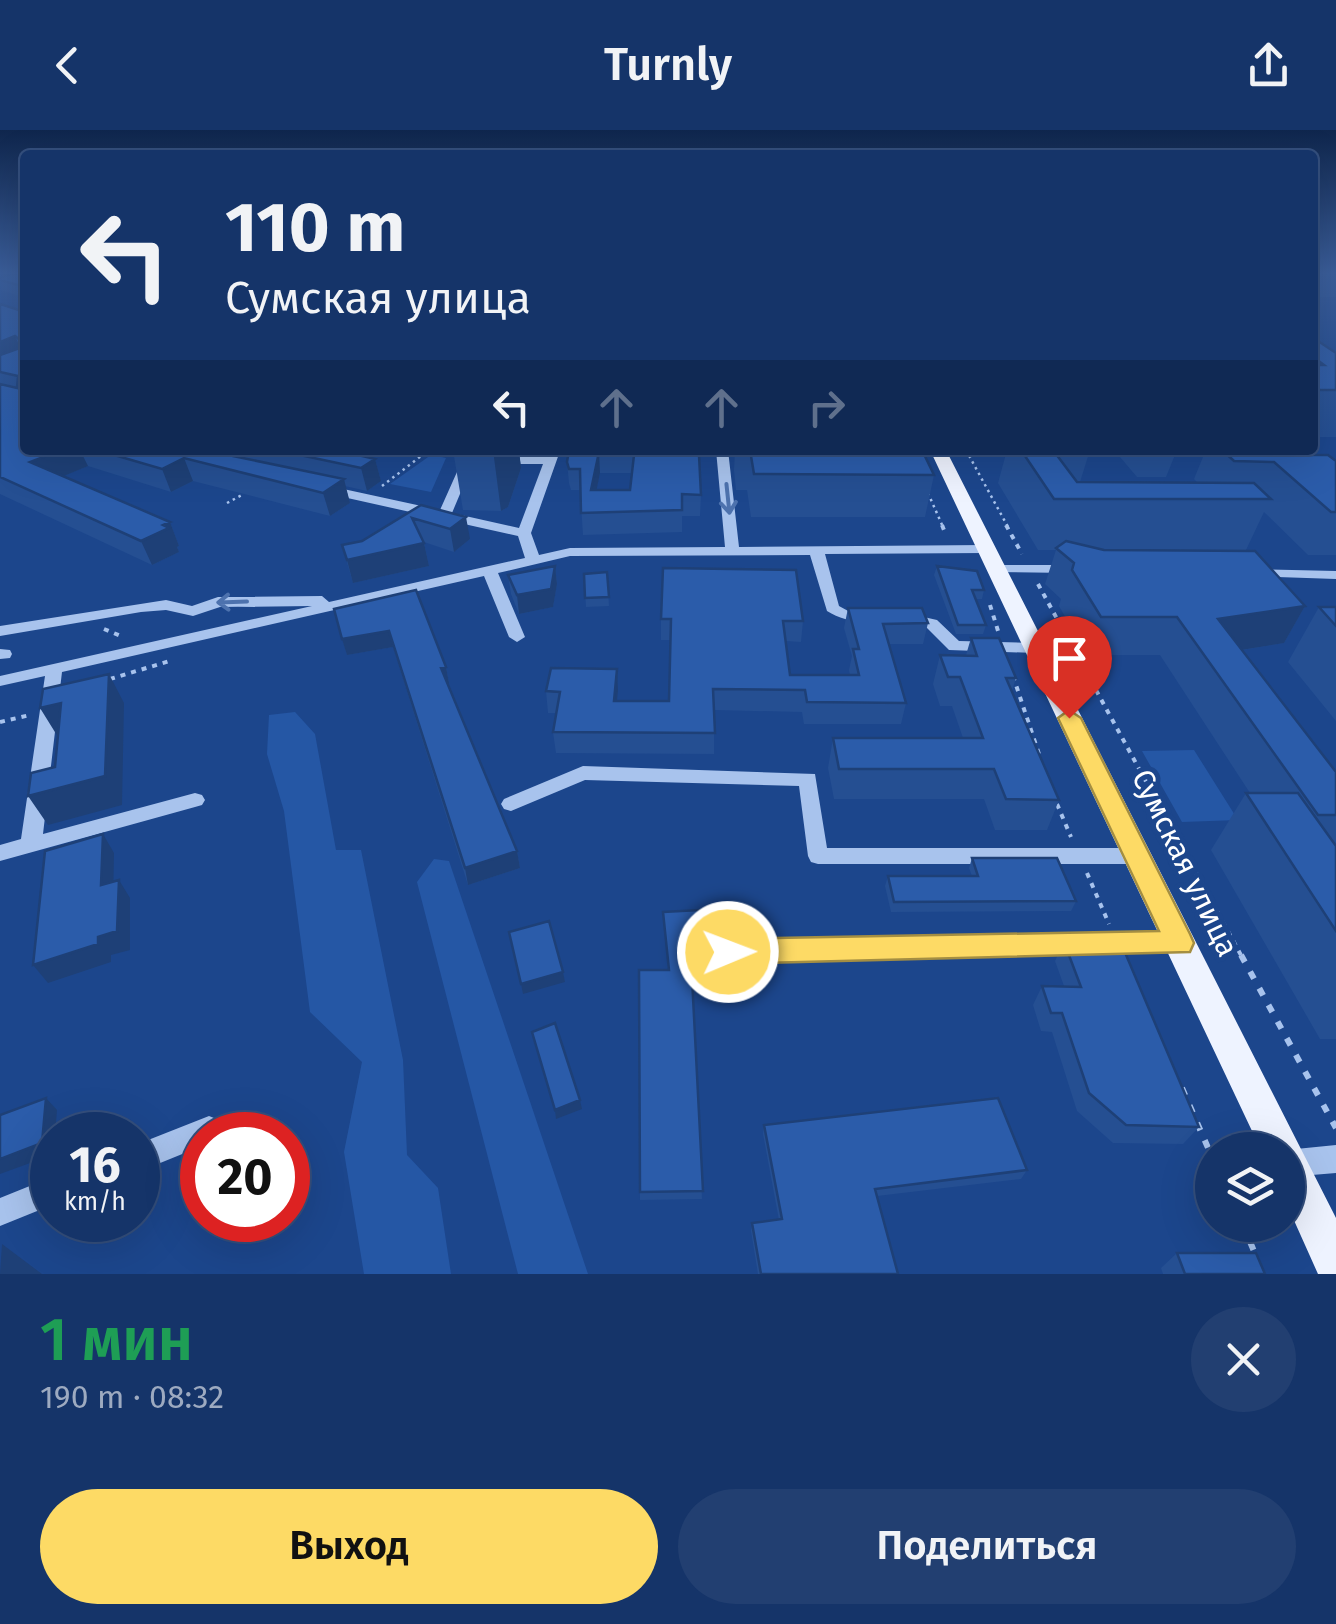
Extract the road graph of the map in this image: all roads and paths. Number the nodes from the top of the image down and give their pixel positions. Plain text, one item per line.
1 (423, 455) edge
2 (723, 455) edge
3 (940, 455) edge
4 (969, 455) edge
5 (553, 456) edge
6 (922, 480) edge
7 (315, 487) edge
8 (242, 495) dead end
9 (367, 498) junction
10 (227, 503) dead end
11 (446, 514) junction
12 (524, 533) junction
13 (732, 548) junction
14 (816, 549) junction
15 (954, 549) junction
16 (534, 559) junction
17 (994, 566) junction
18 (489, 569) junction
19 (1030, 569) junction
20 (1083, 569) edge
21 (1232, 572) edge
22 (1336, 575) edge
23 (1045, 581) dead end
24 (342, 603) junction
25 (193, 611) junction
26 (3, 628) edge
27 (210, 632) junction
28 (517, 637) dead end
29 (1004, 647) junction
30 (1034, 648) junction
31 (54, 669) junction
32 (0, 681) edge
33 (49, 710) junction
34 (0, 722) edge
35 (1046, 775) edge
36 (1052, 793) edge
37 (195, 800) dead end
38 (510, 804) dead end
39 (32, 845) junction
40 (0, 854) edge
41 (1079, 855) junction
42 (1136, 856) junction
43 (1179, 943) junction
44 (1118, 944) junction
45 (728, 952) dead end
46 (1181, 1086) edge
47 (1336, 1128) edge
48 (1201, 1132) edge
49 (1271, 1132) edge
50 (1336, 1159) edge
51 (1305, 1162) edge
52 (1305, 1199) edge
53 (30, 1200) edge
54 (0, 1212) edge
55 (1250, 1242) edge
56 (1258, 1259) edge
57 (1336, 1264) edge

1 - 9 path
2 -> 13 street
3 - 17 main road, Сумская улица
4 - 19 path
5 - 11 street
5 - 12 street
6 - 15 path
7 - 9 street
8 - 10 path
9 - 11 street
11 - 12 street
12 - 16 street
13 - 14 street
13 - 16 street
14 - 15 street
14 - 29 street
15 - 17 street
16 - 18 street
17 - 19 street
17 - 29 path
17 - 30 main road, Сумская улица
18 - 24 street
18 - 28 street
19 - 20 street
21 - 22 street
23 - 47 path
24 -> 25 street
24 - 27 street
25 - 26 street
25 - 27 street
27 - 31 street
29 - 30 street
29 - 35 path
30 - 42 main road, Сумская улица
31 - 32 street
31 - 33 street
33 - 34 path
33 - 39 street
36 - 41 path
37 - 39 street
38 - 41 street
39 - 40 street
41 - 42 street
41 - 44 path
42 - 43 main road, Сумская улица
43 - 44 street
43 - 49 main road, Сумская улица
44 - 45 street
46 - 48 path
50 - 51 street
52 - 57 main road
53 - 54 street
55 - 56 path

